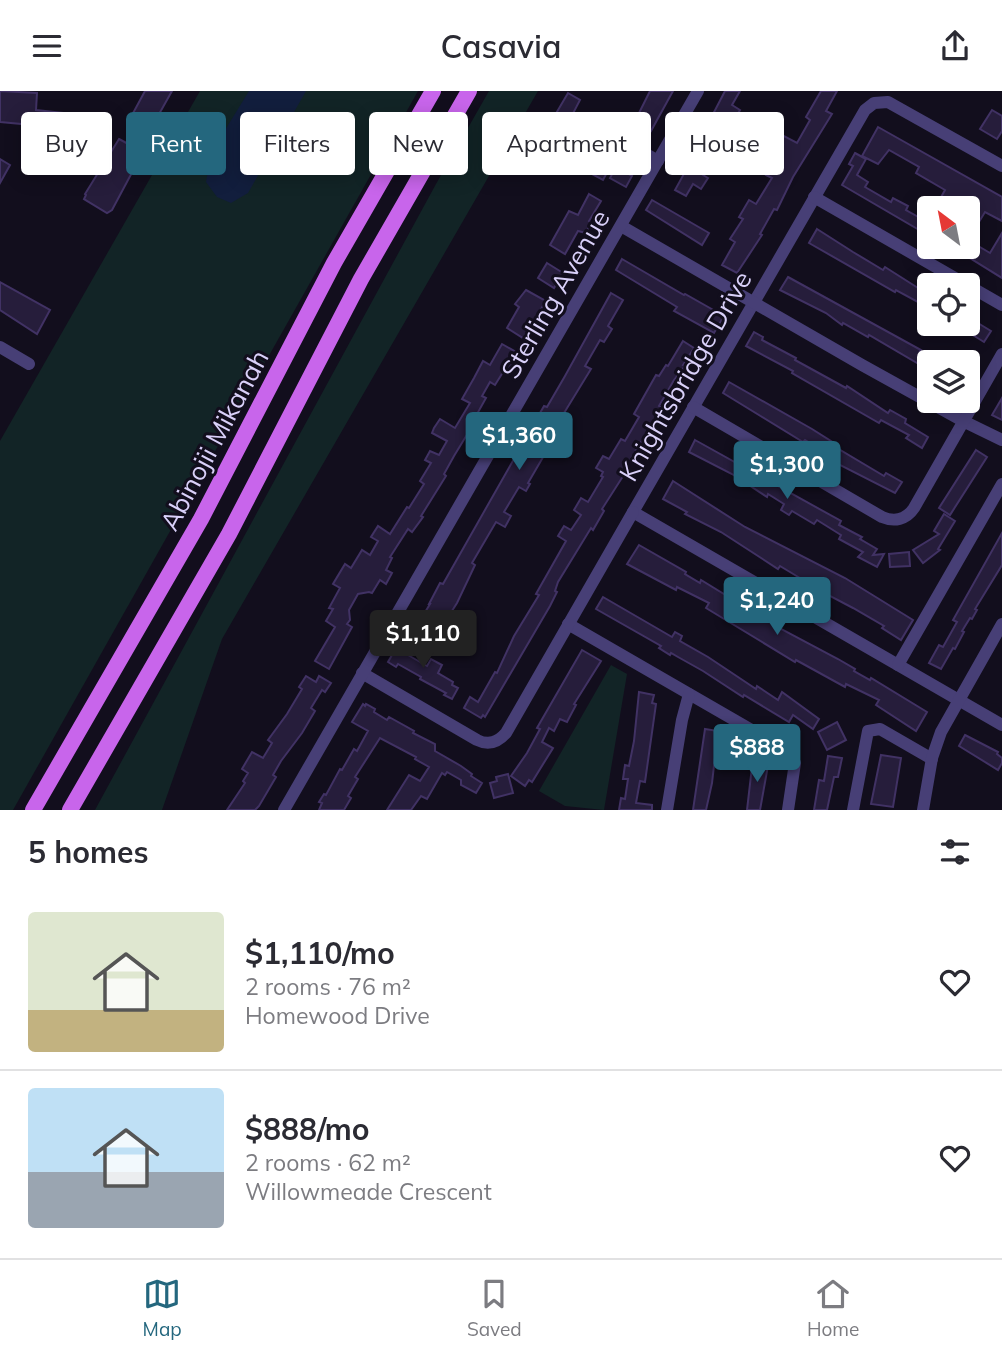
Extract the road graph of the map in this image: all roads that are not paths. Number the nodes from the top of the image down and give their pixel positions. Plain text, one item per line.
1 (433, 91) edge
2 (469, 91) edge
3 (698, 91) edge
4 (651, 157) edge
5 (658, 161) junction
6 (1002, 166) edge
7 (814, 197) junction
8 (621, 226) junction
9 (754, 302) junction
10 (1002, 305) edge
11 (0, 347) edge
12 (1002, 354) edge
13 (29, 364) dead end
14 (693, 407) junction
15 (963, 421) junction
16 (1002, 440) edge
17 (1002, 484) edge
18 (633, 512) junction
19 (1002, 624) edge
20 (568, 625) junction
21 (898, 665) junction
22 (362, 673) junction
23 (689, 694) junction
24 (958, 700) junction
25 (1002, 725) edge
26 (932, 759) junction
27 (33, 810) edge
28 (70, 810) edge
29 (284, 810) edge
30 (667, 810) edge
31 (788, 810) edge
32 (853, 810) edge
33 (923, 810) edge

1 - 27 main road, Abinojii Mikanah
2 - 28 main road
3 - 5 street, Sterling Avenue
4 - 5 street
5 - 8 street, Sterling Avenue
6 - 7 street, Knightsbridge Drive
7 - 9 street, Knightsbridge Drive
7 - 10 street
8 - 9 street
8 - 22 street, Sterling Avenue
9 - 14 street, Knightsbridge Drive
9 - 15 street
11 - 13 street
12 - 15 street
14 - 15 street
14 - 18 street, Knightsbridge Drive
15 - 16 street
17 - 21 street
18 - 20 street
18 - 21 street, Knightsbridge Drive
19 - 24 street
20 - 22 street
20 - 23 street
21 - 24 street, Knightsbridge Drive
22 - 29 street, Sterling Avenue
23 - 30 street
23 - 31 street
24 - 25 street, Knightsbridge Drive
24 - 26 street
26 - 32 street
26 - 33 street

